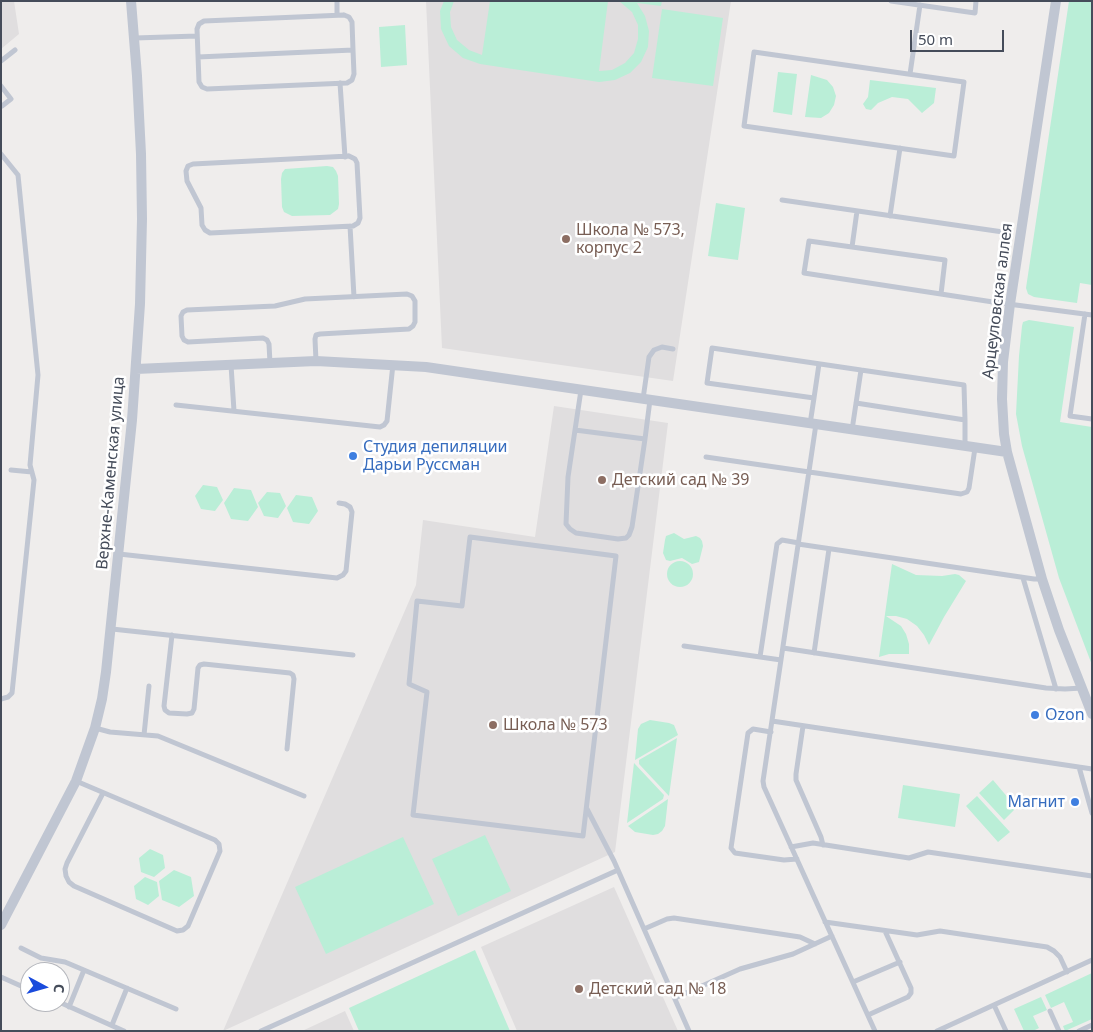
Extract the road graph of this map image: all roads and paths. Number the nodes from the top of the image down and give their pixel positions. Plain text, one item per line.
1 (131, 1) edge
2 (337, 1) edge
3 (891, 1) edge
4 (976, 1) edge
5 (1056, 1) edge
6 (920, 5) junction
7 (337, 15) junction
8 (197, 36) junction
9 (135, 38) junction
10 (15, 50) dead end
11 (353, 50) junction
12 (198, 57) junction
13 (1, 61) edge
14 (910, 74) junction
15 (340, 83) junction
16 (1, 86) edge
17 (2, 106) edge
18 (900, 148) junction
19 (1, 154) edge
20 (344, 156) junction
21 (782, 200) dead end
22 (857, 211) junction
23 (890, 216) junction
24 (350, 226) junction
25 (1003, 232) dead end
26 (852, 247) junction
27 (941, 294) junction
28 (354, 297) junction
29 (1010, 304) junction
30 (1089, 314) edge
31 (673, 349) dead end
32 (316, 361) junction
33 (270, 363) junction
34 (393, 364) junction
35 (819, 364) junction
36 (231, 365) junction
37 (136, 369) junction
38 (860, 370) junction
39 (581, 390) junction
40 (814, 398) junction
41 (647, 400) junction
42 (856, 403) junction
43 (176, 405) dead end
44 (234, 411) junction
45 (1092, 419) edge
46 (964, 420) junction
47 (813, 424) junction
48 (576, 430) junction
49 (852, 430) junction
50 (645, 439) junction
51 (970, 447) junction
52 (1007, 452) junction
53 (706, 457) dead end
54 (10, 470) dead end
55 (32, 472) junction
56 (809, 472) junction
57 (339, 503) dead end
58 (798, 543) junction
59 (830, 549) junction
60 (119, 554) junction
61 (1023, 578) junction
62 (1042, 579) junction
63 (112, 629) junction
64 (172, 635) junction
65 (684, 646) dead end
66 (783, 648) junction
67 (814, 653) junction
68 (353, 656) dead end
69 (760, 656) junction
70 (781, 660) junction
71 (149, 686) dead end
72 (1082, 688) junction
73 (1056, 689) junction
74 (1, 699) edge
75 (1092, 714) edge
76 (772, 722) junction
77 (803, 726) junction
78 (95, 728) junction
79 (771, 732) junction
80 (144, 735) junction
81 (287, 749) dead end
82 (1079, 767) junction
83 (1092, 769) edge
84 (76, 781) junction
85 (103, 793) junction
86 (304, 796) dead end
87 (587, 809) junction
88 (1092, 813) edge
89 (823, 845) junction
90 (791, 846) junction
91 (797, 859) junction
92 (618, 870) junction
93 (1092, 876) edge
94 (825, 922) junction
95 (1, 924) edge
96 (644, 929) junction
97 (886, 931) junction
98 (832, 936) junction
99 (815, 944) junction
100 (21, 948) dead end
101 (1092, 960) edge
102 (900, 962) junction
103 (84, 970) junction
104 (1067, 972) junction
105 (1, 977) edge
106 (853, 982) junction
107 (20, 986) edge
108 (128, 988) junction
109 (675, 998) junction
110 (70, 1004) edge
111 (994, 1005) junction
112 (70, 1006) edge
113 (176, 1009) dead end
114 (1050, 1011) dead end
115 (868, 1015) junction
116 (112, 1025) junction
117 (1092, 1025) edge
118 (124, 1031) edge
119 (261, 1031) edge
120 (689, 1031) edge
121 (875, 1031) edge
122 (937, 1031) edge
123 (1006, 1031) edge
124 (1059, 1031) edge
125 (1079, 1031) edge

1 - 9 street, Верхне-Каменская улица
2 - 7 lane
3 - 6 lane
4 - 6 lane
5 - 29 street, Арцеуловская аллея
6 - 14 lane
7 - 8 lane
7 - 11 lane
8 - 9 lane
8 - 12 lane
9 - 37 street, Верхне-Каменская улица
10 - 13 lane
11 - 12 lane
11 - 15 lane
12 - 15 lane
14 - 18 lane
14 - 18 lane
15 - 20 lane
16 - 17 lane
18 - 23 lane
19 - 55 lane
20 - 24 lane
20 - 24 lane
21 - 22 lane
22 - 23 lane
22 - 26 lane
23 - 25 lane
24 - 28 lane
26 - 27 lane
26 - 27 lane
27 - 29 lane
28 - 32 lane
28 - 33 lane
29 - 30 lane
29 - 52 street, Арцеуловская аллея
30 - 45 lane
31 - 41 lane
32 - 33 street
32 - 34 street
33 - 36 street
34 - 39 street
34 - 44 lane
35 - 38 lane
35 - 40 lane
35 - 40 lane
36 - 37 street
36 - 44 lane
37 - 60 street, Верхне-Каменская улица
38 - 42 lane
38 - 46 lane
39 - 41 street
39 - 48 lane
40 - 47 lane
41 - 47 street
41 - 50 lane
42 - 46 lane
42 - 49 lane
43 - 44 lane
46 - 51 lane
47 - 49 street
47 - 56 lane
48 - 50 lane
48 - 50 lane
49 - 51 street
51 - 52 street
51 - 56 lane
52 - 62 street, Арцеуловская аллея
53 - 56 lane
54 - 55 lane
55 - 74 lane
56 - 58 lane
57 - 60 lane
58 - 59 lane
58 - 66 lane
58 - 69 lane
59 - 61 lane
59 - 67 lane
60 - 63 street, Верхне-Каменская улица
61 - 62 lane
61 - 73 lane
62 - 72 street, Арцеуловская аллея
63 - 64 lane
63 - 78 street, Верхне-Каменская улица
64 - 68 lane
64 - 81 lane
65 - 69 lane
66 - 67 lane
66 - 70 lane
67 - 73 lane
69 - 70 lane
70 - 76 lane
71 - 80 lane
72 - 73 lane
72 - 75 street, Арцеуловская аллея
76 - 77 lane
76 - 79 lane
77 - 82 lane
77 - 89 lane
78 - 80 lane
78 - 84 street, Верхне-Каменская улица
79 - 90 lane
79 - 91 lane
80 - 86 lane
82 - 83 lane
82 - 88 lane
84 - 85 lane
84 - 95 street, Верхне-Каменская улица
85 - 85 lane
87 - 87 lane
87 - 92 lane
89 - 90 lane
89 - 93 lane
90 - 91 lane
91 - 94 lane
92 - 96 lane
92 - 119 lane
94 - 97 lane
94 - 98 lane
96 - 99 lane
96 - 109 lane
97 - 102 lane
97 - 104 lane
98 - 99 lane
98 - 106 lane
99 - 109 lane
100 - 103 lane
101 - 104 lane
102 - 106 lane
102 - 115 lane
103 - 108 lane
103 - 110 lane
104 - 111 lane
105 - 107 lane
106 - 115 lane
108 - 113 lane
108 - 116 lane
109 - 120 lane
111 - 122 lane
111 - 123 lane
112 - 116 lane
114 - 124 lane
115 - 121 lane
116 - 118 lane
117 - 125 lane

